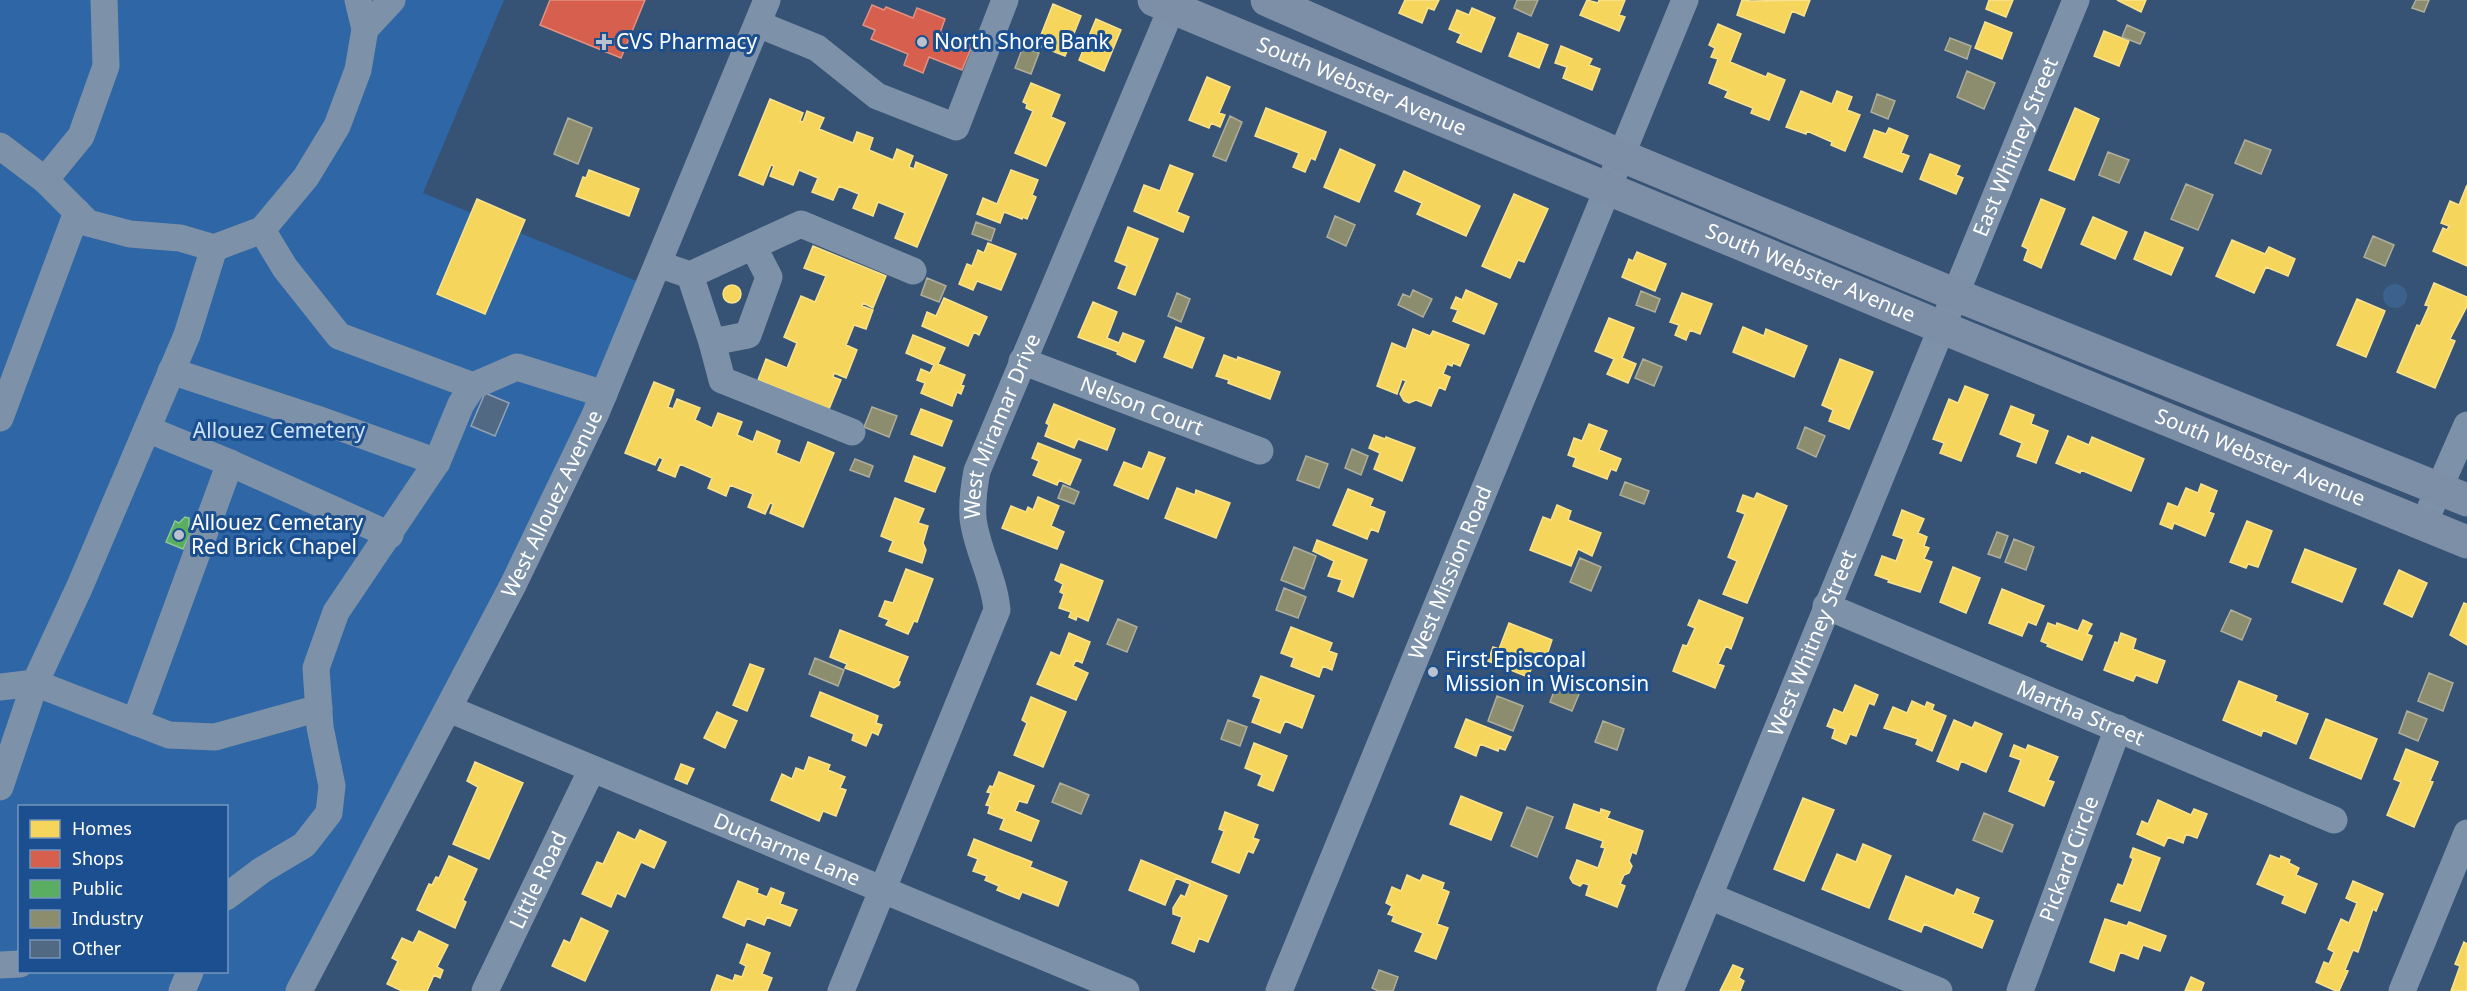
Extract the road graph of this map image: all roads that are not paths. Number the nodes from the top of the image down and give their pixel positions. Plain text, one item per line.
1 (104, 0) edge
2 (358, 0) edge
3 (392, 0) edge
4 (1005, 0) edge
5 (1267, 0) edge
6 (1685, 0) edge
7 (2076, 0) edge
8 (1167, 2) edge
9 (763, 12) edge
10 (365, 28) junction
11 (0, 146) edge
12 (1622, 156) junction
13 (45, 180) junction
14 (1608, 189) junction
15 (77, 212) junction
16 (262, 230) junction
17 (753, 246) junction
18 (214, 248) junction
19 (658, 264) junction
20 (914, 271) dead end
21 (690, 274) junction
22 (1956, 295) junction
23 (1943, 328) junction
24 (712, 342) junction
25 (1022, 361) junction
26 (171, 371) junction
27 (473, 386) junction
28 (604, 394) junction
29 (0, 418) edge
30 (2467, 425) edge
31 (147, 429) junction
32 (852, 432) dead end
33 (1260, 450) dead end
34 (437, 462) junction
35 (230, 463) junction
36 (2453, 494) edge
37 (2424, 523) junction
38 (390, 535) junction
39 (2467, 542) edge
40 (1826, 606) junction
41 (35, 683) junction
42 (0, 687) edge
43 (319, 708) junction
44 (449, 709) junction
45 (135, 722) junction
46 (2118, 728) junction
47 (592, 769) junction
48 (0, 787) edge
49 (2334, 820) dead end
50 (2467, 833) edge
51 (2460, 871) edge
52 (883, 890) junction
53 (228, 896) edge
54 (1709, 896) junction
55 (18, 964) edge
56 (0, 965) edge
57 (189, 973) edge
58 (182, 991) edge
59 (299, 991) edge
60 (485, 991) edge
61 (841, 991) edge
62 (1126, 991) edge
63 (1279, 991) edge
64 (1670, 991) edge
65 (1939, 991) edge
66 (2020, 991) edge
67 (2402, 991) edge

1 - 13 street
2 - 10 street
3 - 10 street
4 - 9 street
5 - 12 main road, South Webster Avenue
6 - 12 street, West Mission Road
7 - 22 street, East Whitney Street
8 - 14 main road, South Webster Avenue
8 - 25 street, West Miramar Drive
9 - 19 street, West Allouez Avenue
10 - 16 street
11 - 13 street
12 - 14 street, West Mission Road
12 - 22 main road, South Webster Avenue
13 - 15 street
14 - 23 main road, South Webster Avenue
14 - 63 street, West Mission Road
15 - 18 street
15 - 29 street
16 - 18 street
16 - 27 street
17 - 20 street
17 - 21 street
17 - 24 street
18 - 26 street
19 - 21 street
19 - 28 street, West Allouez Avenue
21 - 24 street
22 - 23 street, West Whitney Street
22 - 36 main road, South Webster Avenue
23 - 37 main road, South Webster Avenue
23 - 40 street, West Whitney Street
24 - 32 street
25 - 33 street, Nelson Court
25 - 52 street, West Miramar Drive
26 - 31 street
26 - 34 street
27 - 28 street
27 - 34 street
28 - 44 street, West Allouez Avenue
30 - 36 street
31 - 35 street
31 - 41 street
34 - 38 street
35 - 38 street
35 - 45 street
36 - 37 street
37 - 39 main road, South Webster Avenue
38 - 43 street
40 - 46 street, Martha Street
40 - 54 street, West Whitney Street
41 - 42 street
41 - 45 street
41 - 48 street
43 - 45 street
43 - 53 street
44 - 47 street, Ducharme Lane
44 - 59 street, West Allouez Avenue
46 - 49 street, Martha Street
46 - 66 street, Pickard Circle
47 - 52 street, Ducharme Lane
47 - 60 street, Little Road
50 - 51 street
51 - 67 street
52 - 61 street, West Miramar Drive
52 - 62 street, Ducharme Lane
54 - 64 street, West Whitney Street
54 - 65 street
55 - 56 street
57 - 58 street

